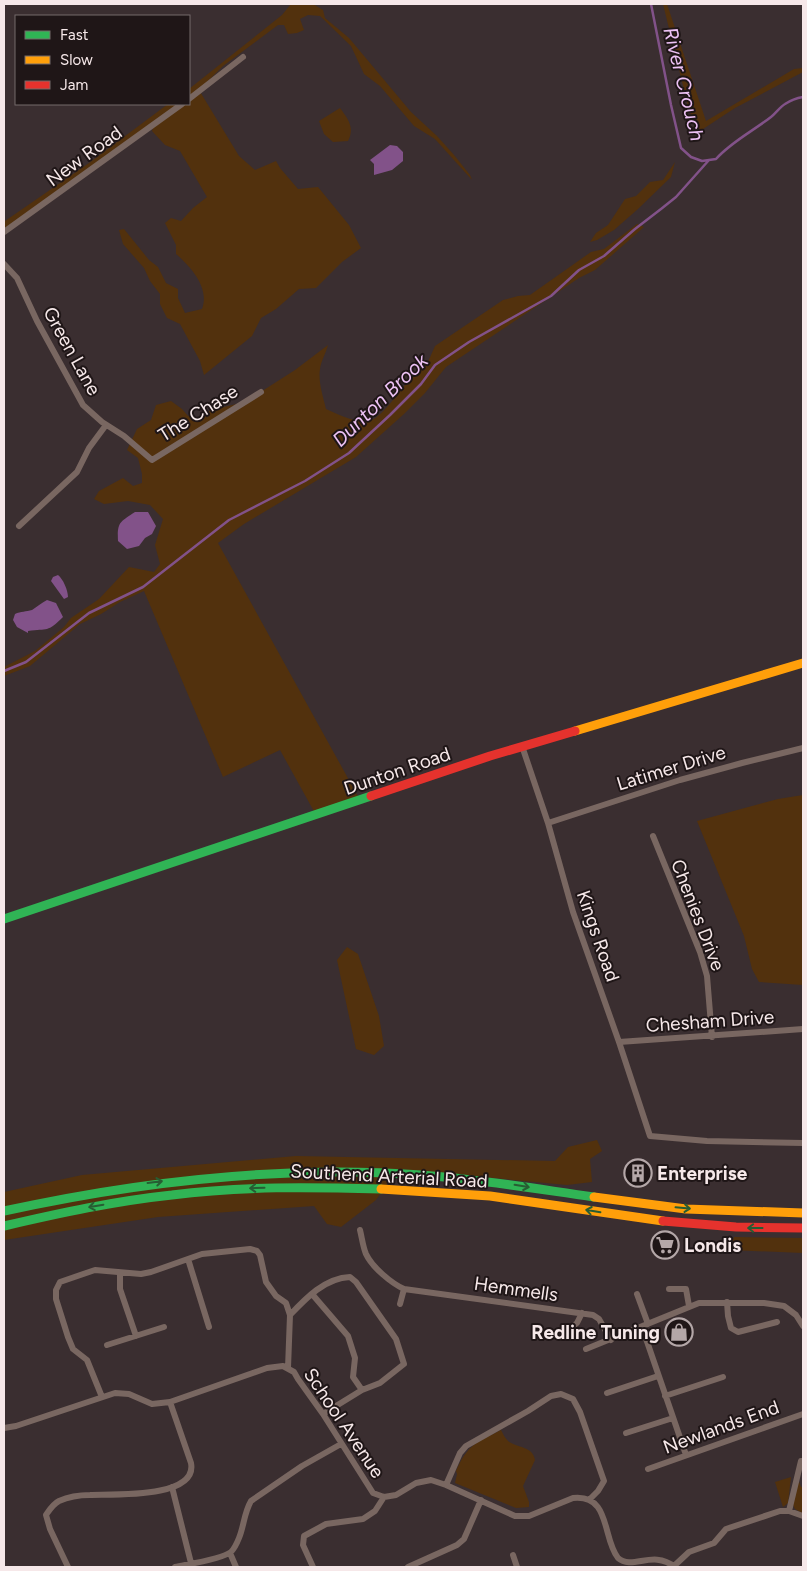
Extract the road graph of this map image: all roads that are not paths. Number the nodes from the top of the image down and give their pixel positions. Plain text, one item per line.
1 (243, 57) dead end
2 (190, 98) edge
3 (181, 105) edge
4 (4, 232) edge
5 (4, 264) edge
6 (261, 392) dead end
7 (106, 425) junction
8 (152, 460) joint
9 (18, 526) dead end
10 (803, 663) edge
11 (522, 746) junction
12 (803, 748) edge
13 (548, 822) junction
14 (653, 836) dead end
15 (4, 919) edge
16 (803, 1029) edge
17 (712, 1037) junction
18 (619, 1042) junction
19 (803, 1143) edge
20 (4, 1210) edge
21 (803, 1213) edge
22 (4, 1226) edge
23 (803, 1228) edge
24 (360, 1230) dead end
25 (188, 1259) junction
26 (120, 1273) junction
27 (404, 1289) junction
28 (669, 1289) dead end
29 (312, 1294) junction
30 (637, 1294) dead end
31 (727, 1302) junction
32 (400, 1304) dead end
33 (689, 1306) junction
34 (582, 1313) junction
35 (290, 1315) junction
36 (777, 1322) dead end
37 (645, 1325) junction
38 (164, 1326) dead end
39 (803, 1326) edge
40 (209, 1327) dead end
41 (572, 1327) dead end
42 (136, 1336) junction
43 (611, 1340) junction
44 (107, 1345) dead end
45 (586, 1349) dead end
46 (288, 1368) junction
47 (658, 1376) junction
48 (723, 1377) dead end
49 (362, 1390) junction
50 (607, 1393) dead end
51 (665, 1396) junction
52 (102, 1397) junction
53 (170, 1402) junction
54 (323, 1414) junction
55 (803, 1414) edge
56 (673, 1418) junction
57 (4, 1428) edge
58 (626, 1433) dead end
59 (341, 1444) junction
60 (686, 1455) junction
61 (800, 1462) edge
62 (648, 1469) dead end
63 (446, 1485) junction
64 (172, 1487) junction
65 (384, 1497) junction
66 (481, 1500) junction
67 (589, 1500) junction
68 (790, 1511) junction
69 (803, 1516) edge
70 (230, 1553) junction
71 (513, 1555) dead end
72 (191, 1563) junction
73 (628, 1566) edge
74 (68, 1567) edge
75 (175, 1567) edge
76 (236, 1567) edge
77 (313, 1567) edge
78 (408, 1567) edge
79 (517, 1567) edge
80 (674, 1567) edge

1 - 2 street
3 - 4 street, New Road
5 - 7 street, Green Lane
6 - 8 street, The Chase
7 - 8 street, Green Lane
7 - 9 street
10 - 11 main road, Dunton Road
11 - 13 street, Kings Road
11 - 15 main road, Dunton Road
12 - 13 street, Latimer Drive
13 - 18 street, Kings Road
14 - 17 street, Chenies Drive
16 - 17 street, Chesham Drive
17 - 18 street, Chesham Drive
18 - 19 street, Kings Road
20 -> 21 main road, Southend Arterial Road
23 -> 22 main road, Southend Arterial Road
24 - 27 street, Hemmells
25 - 26 street
25 - 35 street
25 - 40 street
26 - 42 street
26 - 52 street
27 - 32 street
27 - 34 street, Hemmells
28 - 33 street
29 - 35 street
29 - 49 street
29 - 49 street
30 - 37 street
31 - 33 street
31 - 36 street
31 - 39 street
33 - 37 street
34 - 41 street
34 - 43 street, Hemmells
35 - 46 street
37 - 43 street
37 - 47 street
38 - 42 street
42 - 44 street
43 - 45 street
46 - 53 street, School Avenue
46 - 54 street, School Avenue
47 - 50 street
47 - 51 street
48 - 51 street
49 - 54 street
51 - 56 street
52 - 53 street, School Avenue
52 - 57 street, School Avenue
53 - 64 street
54 - 59 street, School Avenue
55 - 60 street, Newlands End
56 - 58 street
56 - 60 street
59 - 65 street, School Avenue
59 - 70 street
60 - 62 street, Newlands End
61 - 68 street
63 - 65 street, School Avenue
63 - 66 street, School Avenue
63 - 67 street
64 - 72 street
64 - 74 street
65 - 77 street
66 - 67 street, School Avenue
66 - 78 street
67 - 73 street
68 - 69 street
68 - 80 street
70 - 72 street
70 - 76 street
71 - 79 street
72 - 75 street
73 - 80 street

